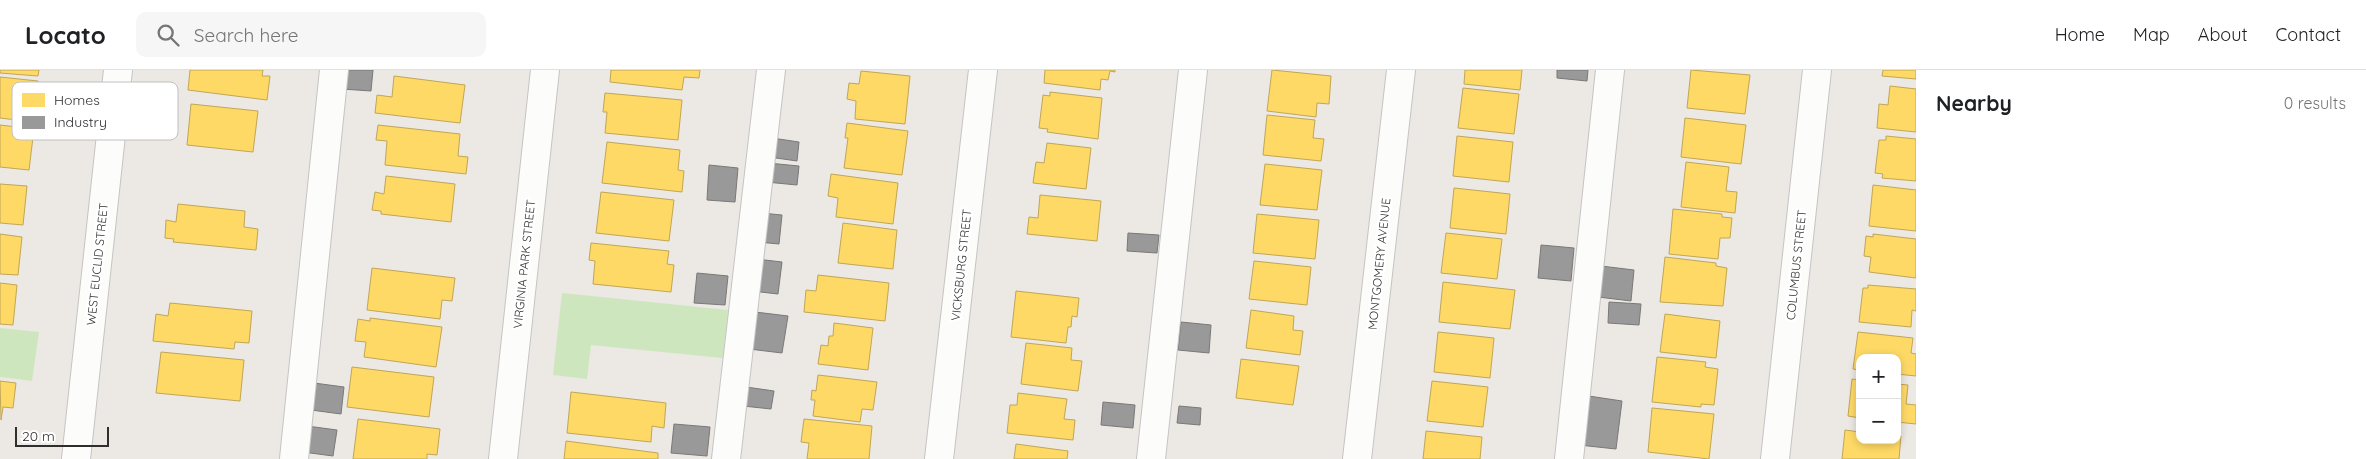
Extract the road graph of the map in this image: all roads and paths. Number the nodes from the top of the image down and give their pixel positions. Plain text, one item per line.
1 (334, 70) edge
2 (545, 70) edge
3 (770, 70) edge
4 (983, 70) edge
5 (1193, 70) edge
6 (1401, 70) edge
7 (1610, 70) edge
8 (1817, 70) edge
9 (110, 140) edge
10 (76, 459) edge
11 (294, 459) edge
12 (503, 459) edge
13 (726, 459) edge
14 (939, 459) edge
15 (1151, 459) edge
16 (1357, 459) edge
17 (1569, 459) edge
18 (1775, 459) edge

1 - 11 street
2 - 12 street, VIRGINIA PARK STREET
3 - 13 street
4 - 14 street, VICKSBURG STREET
5 - 15 street
6 - 16 street, MONTGOMERY AVENUE
7 - 17 street
8 - 18 street, COLUMBUS STREET
9 - 10 street, WEST EUCLID STREET

